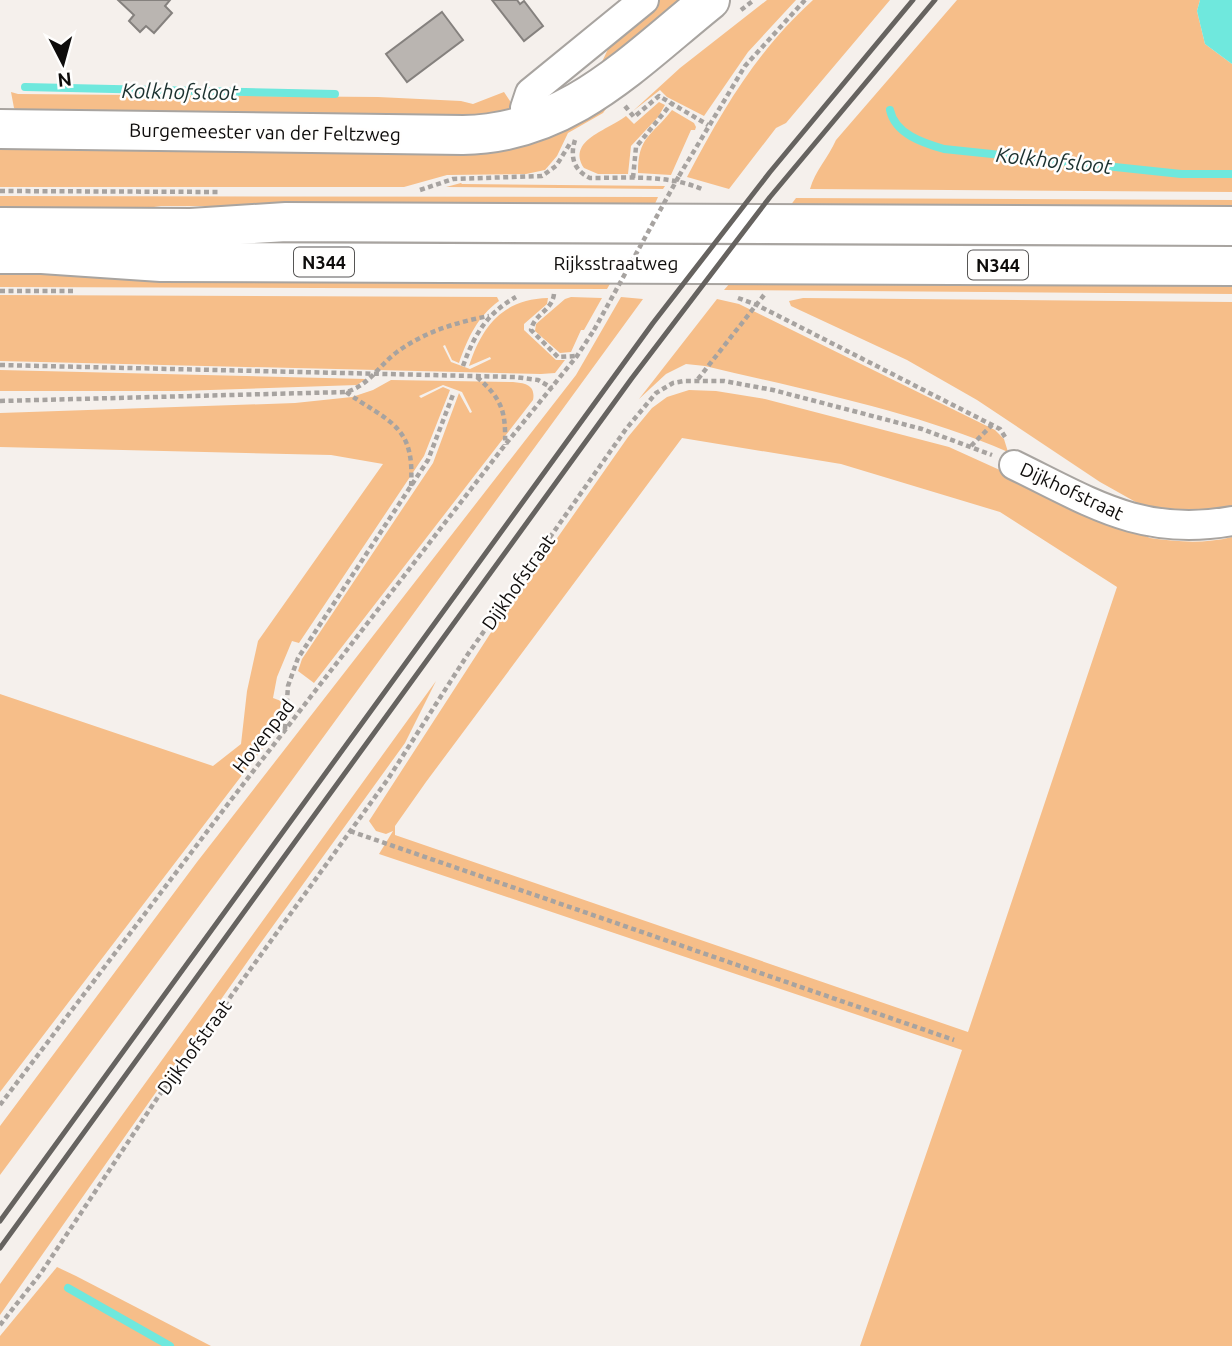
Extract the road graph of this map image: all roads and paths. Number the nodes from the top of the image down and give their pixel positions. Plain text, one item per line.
1 (644, 0) edge
2 (710, 0) edge
3 (805, 0) edge
4 (671, 104) junction
5 (624, 106) dead end
6 (708, 125) junction
7 (530, 126) junction
8 (0, 129) edge
9 (633, 178) junction
10 (415, 192) dead end
11 (711, 194) dead end
12 (1232, 226) edge
13 (0, 227) edge
14 (0, 254) edge
15 (1232, 266) edge
16 (523, 293) dead end
17 (554, 293) dead end
18 (727, 294) dead end
19 (764, 295) dead end
20 (757, 304) junction
21 (489, 316) junction
22 (578, 356) junction
23 (0, 365) edge
24 (463, 366) dead end
25 (375, 374) junction
26 (476, 376) junction
27 (698, 379) junction
28 (552, 388) junction
29 (346, 391) junction
30 (454, 392) dead end
31 (0, 401) edge
32 (992, 425) junction
33 (505, 445) junction
34 (971, 446) junction
35 (1014, 465) junction
36 (411, 487) junction
37 (1232, 521) edge
38 (286, 730) junction
39 (350, 831) junction
40 (954, 1040) dead end
41 (0, 1105) edge
42 (0, 1325) edge

1 - 7 street
2 - 7 main road, Burgemeester van der Feltzweg
3 - 6 path, Hovenpad
4 - 5 path
4 - 6 path
4 - 9 path
6 - 22 path, Hovenpad, bridge
7 - 8 main road, Burgemeester van der Feltzweg
9 - 10 path
9 - 11 path
12 - 13 main road, Rijksstraatweg / N344
14 - 15 main road, Rijksstraatweg / N344
16 - 21 path
17 - 22 path
18 - 20 path
19 - 20 path
20 - 27 path
20 - 32 path
21 - 24 path
21 - 25 path
22 - 28 path, Hovenpad
23 - 25 path
25 - 26 path
25 - 29 path
26 - 28 path
26 - 33 path
27 - 34 path, Dijkhofstraat
27 - 39 path, Dijkhofstraat
28 - 33 path, Hovenpad
29 - 31 path
29 - 36 path
30 - 36 path
32 - 34 path
32 - 35 path
33 - 38 path, Hovenpad
34 - 35 path, Dijkhofstraat
35 - 37 street, Dijkhofstraat
36 - 38 path
38 - 41 path, Hovenpad
39 - 40 path
39 - 42 path, Dijkhofstraat

